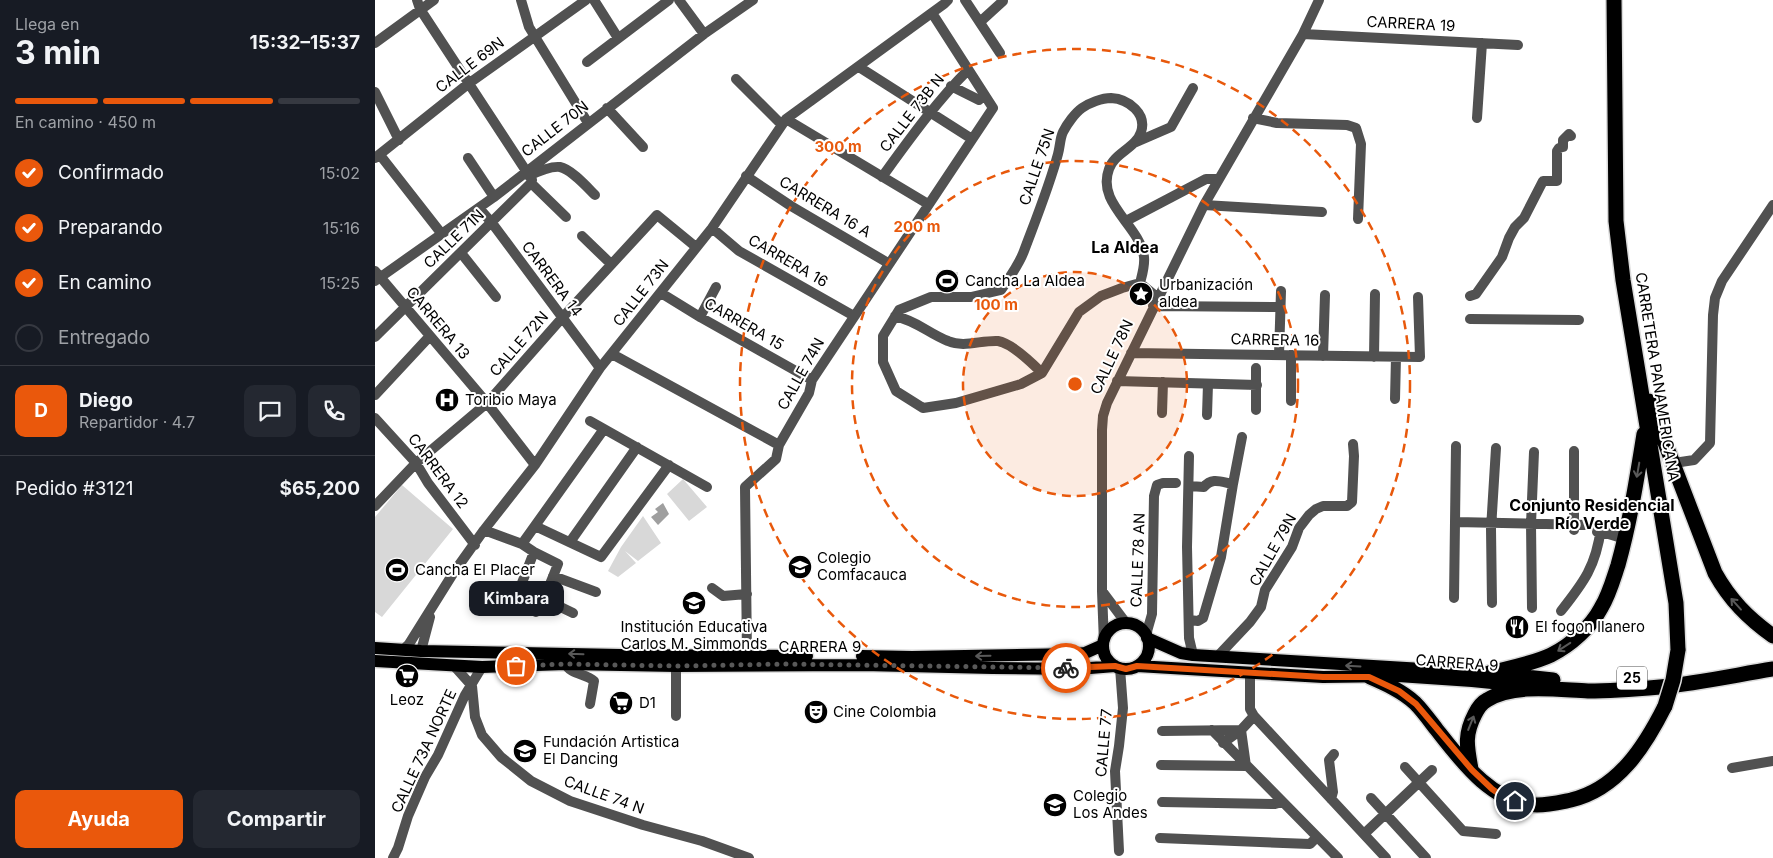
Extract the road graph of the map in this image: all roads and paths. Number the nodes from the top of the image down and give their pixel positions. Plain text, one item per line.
1 (434, 0) edge
2 (521, 0) edge
3 (586, 0) edge
4 (594, 0) edge
5 (669, 0) edge
6 (679, 0) edge
7 (753, 0) edge
8 (947, 0) edge
9 (965, 0) edge
10 (1319, 0) edge
11 (1614, 0) edge
12 (1003, 1) dead end
13 (419, 4) edge
14 (932, 13) junction
15 (980, 22) junction
16 (704, 34) junction
17 (1303, 34) junction
18 (535, 35) junction
19 (618, 38) junction
20 (375, 43) edge
21 (1482, 43) junction
22 (1518, 45) dead end
23 (1000, 53) dead end
24 (587, 62) dead end
25 (859, 67) junction
26 (968, 70) junction
27 (736, 79) dead end
28 (468, 84) junction
29 (951, 86) junction
30 (1193, 88) dead end
31 (375, 92) edge
32 (984, 94) junction
33 (378, 105) edge
34 (607, 108) junction
35 (930, 112) junction
36 (1253, 118) junction
37 (1477, 118) dead end
38 (784, 122) junction
39 (588, 123) junction
40 (1571, 136) dead end
41 (972, 139) junction
42 (399, 140) junction
43 (1133, 143) junction
44 (643, 147) dead end
45 (378, 157) edge
46 (467, 158) dead end
47 (746, 176) junction
48 (529, 177) junction
49 (882, 177) junction
50 (1219, 179) junction
51 (595, 195) dead end
52 (494, 196) junction
53 (928, 204) junction
54 (1204, 205) junction
55 (1773, 205) edge
56 (479, 208) junction
57 (1322, 212) dead end
58 (566, 217) dead end
59 (1358, 219) dead end
60 (1126, 221) junction
61 (492, 223) junction
62 (712, 228) junction
63 (441, 233) junction
64 (582, 236) dead end
65 (696, 248) junction
66 (461, 253) junction
67 (888, 263) junction
68 (611, 264) junction
69 (377, 276) edge
70 (1140, 283) junction
71 (716, 287) dead end
72 (1281, 291) dead end
73 (661, 293) junction
74 (1375, 294) dead end
75 (1325, 295) dead end
76 (1470, 296) dead end
77 (496, 297) dead end
78 (1418, 297) dead end
79 (1155, 302) junction
80 (406, 306) junction
81 (1279, 307) junction
82 (854, 316) junction
83 (895, 316) junction
84 (700, 317) junction
85 (562, 318) junction
86 (1470, 319) dead end
87 (1579, 320) dead end
88 (375, 337) edge
89 (429, 337) junction
90 (1131, 353) junction
91 (611, 354) junction
92 (1279, 355) junction
93 (1291, 356) junction
94 (1323, 356) junction
95 (1374, 357) junction
96 (1396, 357) junction
97 (600, 368) junction
98 (1256, 368) dead end
99 (1042, 373) junction
100 (1638, 374) junction
101 (811, 380) junction
102 (1117, 381) junction
103 (1163, 382) junction
104 (1208, 384) junction
105 (1257, 385) junction
106 (375, 394) edge
107 (1395, 400) dead end
108 (1291, 401) dead end
109 (487, 403) junction
110 (1256, 410) dead end
111 (1162, 413) dead end
112 (1207, 415) dead end
113 (375, 418) edge
114 (590, 421) dead end
115 (1646, 422) junction
116 (604, 429) junction
117 (1242, 437) dead end
118 (1353, 444) dead end
119 (779, 445) junction
120 (1456, 446) dead end
121 (637, 447) junction
122 (1496, 448) dead end
123 (1574, 451) dead end
124 (1534, 452) dead end
125 (1189, 456) dead end
126 (415, 463) junction
127 (1674, 463) junction
128 (535, 465) junction
129 (669, 465) junction
130 (1176, 483) dead end
131 (1233, 484) junction
132 (1189, 486) junction
133 (707, 487) dead end
134 (375, 506) edge
135 (1456, 525) junction
136 (535, 526) junction
137 (1491, 526) junction
138 (1532, 527) junction
139 (1574, 528) junction
140 (484, 530) junction
141 (1601, 530) junction
142 (1626, 535) junction
143 (570, 542) junction
144 (522, 544) junction
145 (475, 545) junction
146 (534, 552) junction
147 (553, 576) junction
148 (712, 588) dead end
149 (1102, 591) junction
150 (518, 592) dead end
151 (596, 592) dead end
152 (747, 594) junction
153 (1454, 598) dead end
154 (544, 599) junction
155 (435, 602) junction
156 (1492, 603) dead end
157 (1532, 608) dead end
158 (1561, 611) dead end
159 (536, 612) dead end
160 (573, 613) dead end
161 (1189, 620) junction
162 (1126, 623) junction
163 (1147, 636) junction
164 (1773, 636) edge
165 (1104, 644) junction
166 (375, 648) edge
167 (404, 649) junction
168 (421, 651) junction
169 (1193, 654) junction
170 (747, 655) junction
171 (1217, 657) junction
172 (1773, 658) edge
173 (375, 661) edge
174 (566, 664) junction
175 (676, 666) junction
176 (1137, 666) junction
177 (455, 667) junction
178 (483, 667) junction
179 (1117, 667) junction
180 (1773, 669) edge
181 (1250, 673) junction
182 (1489, 673) junction
183 (1369, 677) junction
184 (472, 686) junction
185 (1540, 688) junction
186 (590, 704) dead end
187 (677, 716) dead end
188 (1254, 716) junction
189 (1211, 730) junction
190 (1241, 730) junction
191 (1162, 731) dead end
192 (1223, 743) junction
193 (1334, 754) dead end
194 (1773, 761) edge
195 (1161, 765) dead end
196 (1246, 766) junction
197 (1405, 767) dead end
198 (1732, 768) dead end
199 (1432, 770) dead end
200 (1472, 770) junction
201 (1420, 782) junction
202 (1371, 798) dead end
203 (1331, 799) junction
204 (1162, 802) dead end
205 (1282, 802) junction
206 (1386, 814) junction
207 (1364, 834) junction
208 (1496, 834) dead end
209 (1317, 837) junction
210 (1160, 838) dead end
211 (1119, 851) dead end
212 (393, 858) edge
213 (749, 858) edge
214 (1338, 858) edge
215 (1386, 858) edge
216 (1426, 858) edge

1 - 13 street
2 - 18 street
3 - 18 street, CALLE 69N
4 - 19 street
5 - 19 street
6 - 16 street
7 - 16 street, CALLE 70N
8 - 14 street, CALLE 73N
9 - 15 street
10 - 17 street, CALLE 78N
11 - 100 highway, CARRETERA PANAMERICANA
12 - 15 street
13 - 20 street
13 - 28 street
14 - 25 street, CALLE 73N
14 - 26 street
15 - 23 street
16 - 34 street, CALLE 70N
17 - 21 street, CARRERA 19
17 - 36 street, CALLE 78N
18 - 28 street, CALLE 69N
18 - 39 street
19 - 24 street
21 - 22 street, CARRERA 19
21 - 37 street
25 - 35 street
25 - 38 street, CALLE 73N
26 - 29 street, CALLE 73B N
26 - 32 street
27 - 38 street
28 - 42 street, CALLE 69N
28 - 48 street
29 - 32 street
29 - 35 street, CALLE 73B N
30 - 43 street
31 - 33 street
32 - 41 street, CALLE 74N
33 - 42 street
34 - 39 street, CALLE 70N
34 - 44 street
35 - 41 street
35 - 49 street, CALLE 73B N
36 - 50 street, CALLE 78N
36 - 59 street
38 - 47 street, CALLE 73N
38 - 49 street
39 - 48 street, CALLE 70N
40 - 76 street
41 - 53 street, CALLE 74N
42 - 45 street, CALLE 69N
43 - 60 street, CALLE 75N
43 - 83 street, CALLE 75N
45 - 63 street
46 - 52 street
47 - 62 street, CALLE 73N
47 - 67 street, CARRERA 16 A
48 - 51 street
48 - 52 street, CALLE 70N
48 - 58 street
48 - 61 street, CALLE 71N
49 - 53 street
50 - 54 street, CALLE 78N
50 - 60 street
52 - 56 street, CALLE 70N
53 - 67 street, CALLE 74N
54 - 57 street
54 - 79 street, CALLE 78N
55 - 127 street
56 - 61 street, CARRERA 14
56 - 63 street, CALLE 70N
60 - 70 street, CALLE 75N
61 - 66 street, CALLE 71N
61 - 85 street, CARRERA 14
62 - 65 street, CALLE 73N
62 - 82 street, CARRERA 16
63 - 69 street, CALLE 70N
64 - 68 street
65 - 68 street, CALLE 72N
65 - 73 street, CALLE 73N
66 - 77 street
66 - 80 street, CALLE 71N
67 - 82 street, CALLE 74N
68 - 85 street, CALLE 72N
69 - 80 street, CARRERA 13
70 - 79 street
70 - 99 street
71 - 84 street
72 - 81 street
73 - 84 street, CARRERA 15
73 - 91 street, CALLE 73N
74 - 95 street
75 - 94 street
78 - 96 street, CARRERA 16
79 - 81 street
79 - 90 street, CALLE 78N
80 - 88 street, CALLE 71N
80 - 89 street, CARRERA 13
81 - 92 street
82 - 101 street, CALLE 74N
83 - 99 street
83 - 99 street, CALLE 75N
84 - 101 street, CARRERA 15
85 - 97 street, CARRERA 14
85 - 109 street, CALLE 72N
86 - 87 street
89 - 106 street
89 - 109 street, CARRERA 13
90 - 92 street, CARRERA 16
90 - 102 street, CALLE 78N
91 - 97 street, CALLE 73N
91 - 119 street
92 - 93 street, CARRERA 16
93 - 94 street, CARRERA 16
93 - 108 street
94 - 95 street, CARRERA 16
95 - 96 street, CARRERA 16
96 - 107 street
97 - 128 street, CALLE 73N
98 - 105 street
100 - 115 highway, CARRETERA PANAMERICANA
100 - 127 highway
101 - 119 street, CALLE 74N
102 - 103 street
102 - 149 street, CALLE 78N
103 - 104 street
103 - 111 street
104 - 105 street
104 - 112 street
105 - 110 street
109 - 126 street, CALLE 72N
109 - 128 street, CARRERA 13
113 - 126 street, CARRERA 12
114 - 116 street
115 -> 142 highway
115 - 200 highway, CARRETERA PANAMERICANA, bridge
116 - 121 street
116 - 136 street
117 - 131 street
118 - 171 street, CALLE 79N
119 - 152 street, CALLE 74N
120 - 135 street
121 - 129 street
121 - 143 street
122 - 137 street
123 - 139 street
124 - 138 street
125 - 132 street
126 - 134 street, CALLE 72N
126 - 145 street, CARRERA 12
164 -> 127 highway
128 - 140 street, CALLE 73N
129 - 133 street
129 - 143 street
130 - 163 street, CALLE 78 AN
131 - 132 street
131 - 161 street
132 - 161 street
135 - 137 street
135 - 153 street
136 - 143 street
136 - 144 street
137 - 138 street
137 - 156 street
138 - 139 street
138 - 157 street
139 - 141 street
140 - 144 street
140 - 145 street, CALLE 73N
141 - 142 street
141 - 158 street
142 -> 182 highway
144 - 146 street
145 - 155 street, CALLE 73N
146 - 147 street
146 - 150 street
147 - 151 street
147 - 154 street
148 - 152 street
149 - 162 street
149 - 165 street, CALLE 78N
152 - 170 street, CALLE 74N
154 - 159 street
154 - 160 street
155 - 167 street, CALLE 73N
155 - 168 street
161 - 169 street
162 - 163 main road
162 - 165 main road
163 - 169 main road, CARRERA 9
163 - 176 main road
165 -> 170 main road, CARRERA 9
165 - 179 main road
166 - 167 main road, CARRERA 9
167 - 168 main road, CARRERA 9
170 -> 168 main road, CARRERA 9
168 - 173 main road
169 - 171 main road, CARRERA 9
182 -> 171 main road, CARRERA 9
172 - 182 highway, CARRERA 9 / 25
173 - 177 main road, CARRERA 9
174 - 175 main road, CARRERA 9
174 - 178 main road, CARRERA 9
174 - 186 street
175 - 179 main road, CARRERA 9
175 - 187 street
176 - 179 main road
176 - 181 main road, CARRERA 9
177 - 178 main road, CARRERA 9
177 - 184 street
178 - 184 street, CALLE 73A NORTE
179 - 211 street, CALLE 77
180 - 185 highway, CARRERA 9 / 25
181 - 183 main road, CARRERA 9
181 - 188 street
183 - 185 main road, CARRERA 9
183 - 200 highway, CARRETERA PANAMERICANA
184 - 212 street, CALLE 73A NORTE
184 - 213 street, CALLE 74 N
200 -> 185 highway
188 - 190 street
188 - 203 street
189 - 190 street
189 - 191 street
189 - 192 street
190 - 192 street
190 - 196 street
192 - 196 street
193 - 203 street
194 - 198 street
195 - 196 street
196 - 205 street
197 - 201 street
199 - 201 street
201 - 206 street
201 - 208 street
202 - 206 street
203 - 207 street
204 - 205 street
205 - 209 street
206 - 207 street
206 - 216 street
207 - 215 street
209 - 210 street
209 - 214 street

